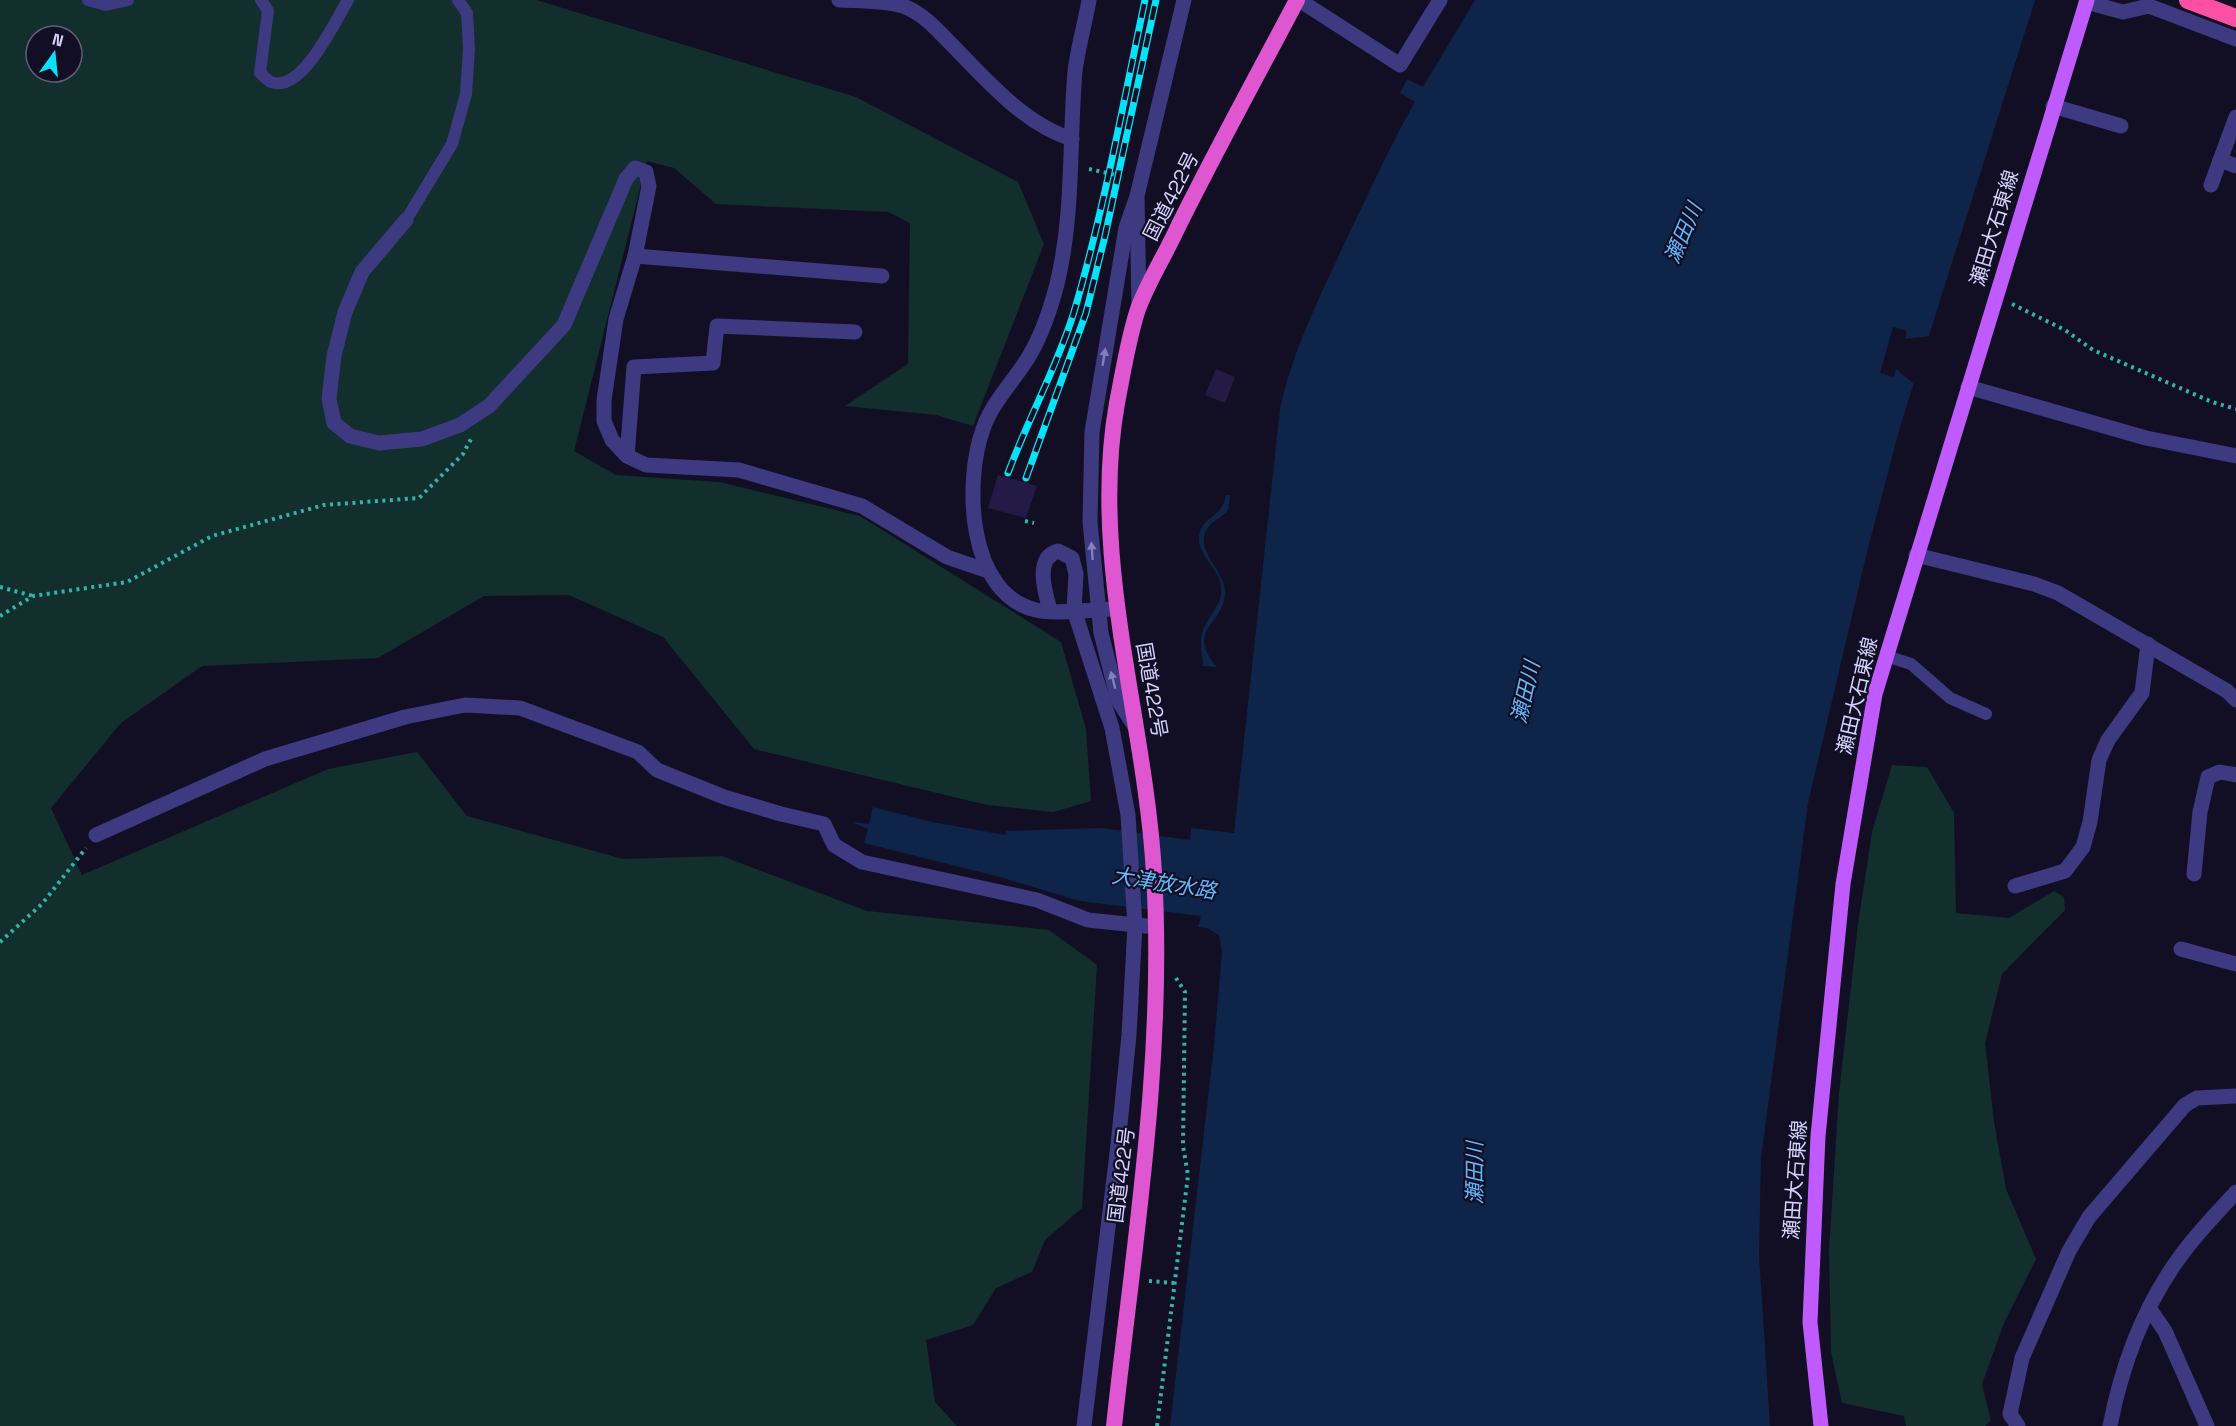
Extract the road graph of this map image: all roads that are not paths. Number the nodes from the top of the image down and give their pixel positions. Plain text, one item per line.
1 (88, 0) edge
2 (128, 0) edge
3 (261, 0) edge
4 (348, 0) edge
5 (458, 0) edge
6 (838, 0) edge
7 (1089, 0) edge
8 (1184, 0) edge
9 (1298, 0) edge
10 (1440, 0) edge
11 (2188, 0) edge
12 (2087, 1) edge
13 (903, 3) edge
14 (2236, 18) edge
15 (2236, 39) edge
16 (2053, 106) junction
17 (2236, 117) edge
18 (2121, 126) dead end
19 (1072, 139) junction
20 (2220, 160) junction
21 (2236, 166) edge
22 (2211, 185) dead end
23 (1137, 196) junction
24 (406, 220) joint
25 (635, 256) junction
26 (882, 276) dead end
27 (1139, 309) junction
28 (855, 332) dead end
29 (1968, 387) junction
30 (627, 456) junction
31 (2236, 456) edge
32 (1916, 555) junction
33 (988, 571) junction
34 (1098, 609) junction
35 (1118, 609) junction
36 (1050, 610) junction
37 (1074, 610) junction
38 (2148, 644) junction
39 (1886, 656) junction
40 (2236, 700) edge
41 (1986, 714) dead end
42 (1138, 732) junction
43 (2236, 775) edge
44 (96, 835) road end
45 (2194, 874) dead end
46 (2015, 886) dead end
47 (1156, 923) junction
48 (1135, 926) junction
49 (2181, 949) dead end
50 (2236, 964) edge
51 (2236, 1096) edge
52 (2236, 1192) edge
53 (2149, 1308) junction
54 (1084, 1426) edge
55 (1113, 1426) edge
56 (1821, 1426) edge
57 (2018, 1426) edge
58 (2110, 1426) edge
59 (2207, 1426) edge

1 - 2 lane
3 - 4 lane
5 - 24 lane
6 - 13 street
7 - 19 street
8 - 23 street
9 - 10 street
9 - 27 highway, 国道422号
11 - 14 highway
12 - 15 street
12 - 16 main road, 瀬田大石東線
13 - 19 street
16 - 18 street
16 - 29 main road, 瀬田大石東線
17 - 20 street
19 - 33 street
20 - 21 street
20 - 22 street
23 - 27 street
34 -> 23 street
24 - 25 street
25 - 26 street
25 - 30 street
27 - 35 highway, 国道422号
28 - 30 street
29 - 31 street
29 - 32 main road, 瀬田大石東線
30 - 33 street
32 - 38 street
32 - 39 main road, 瀬田大石東線
33 - 36 street
34 - 35 street
34 - 37 street
42 -> 34 street
35 - 42 highway, 国道422号
36 - 37 street
36 - 37 street
37 - 48 street
38 - 40 street
38 - 46 street
39 - 41 lane
39 - 56 main road, 瀬田大石東線
42 - 47 highway, 国道422号
43 - 45 street
44 - 48 street
47 - 48 street
47 - 55 highway, 国道422号
48 - 54 street
49 - 50 street
51 - 57 street
52 - 53 street
53 - 58 street
53 - 59 street

